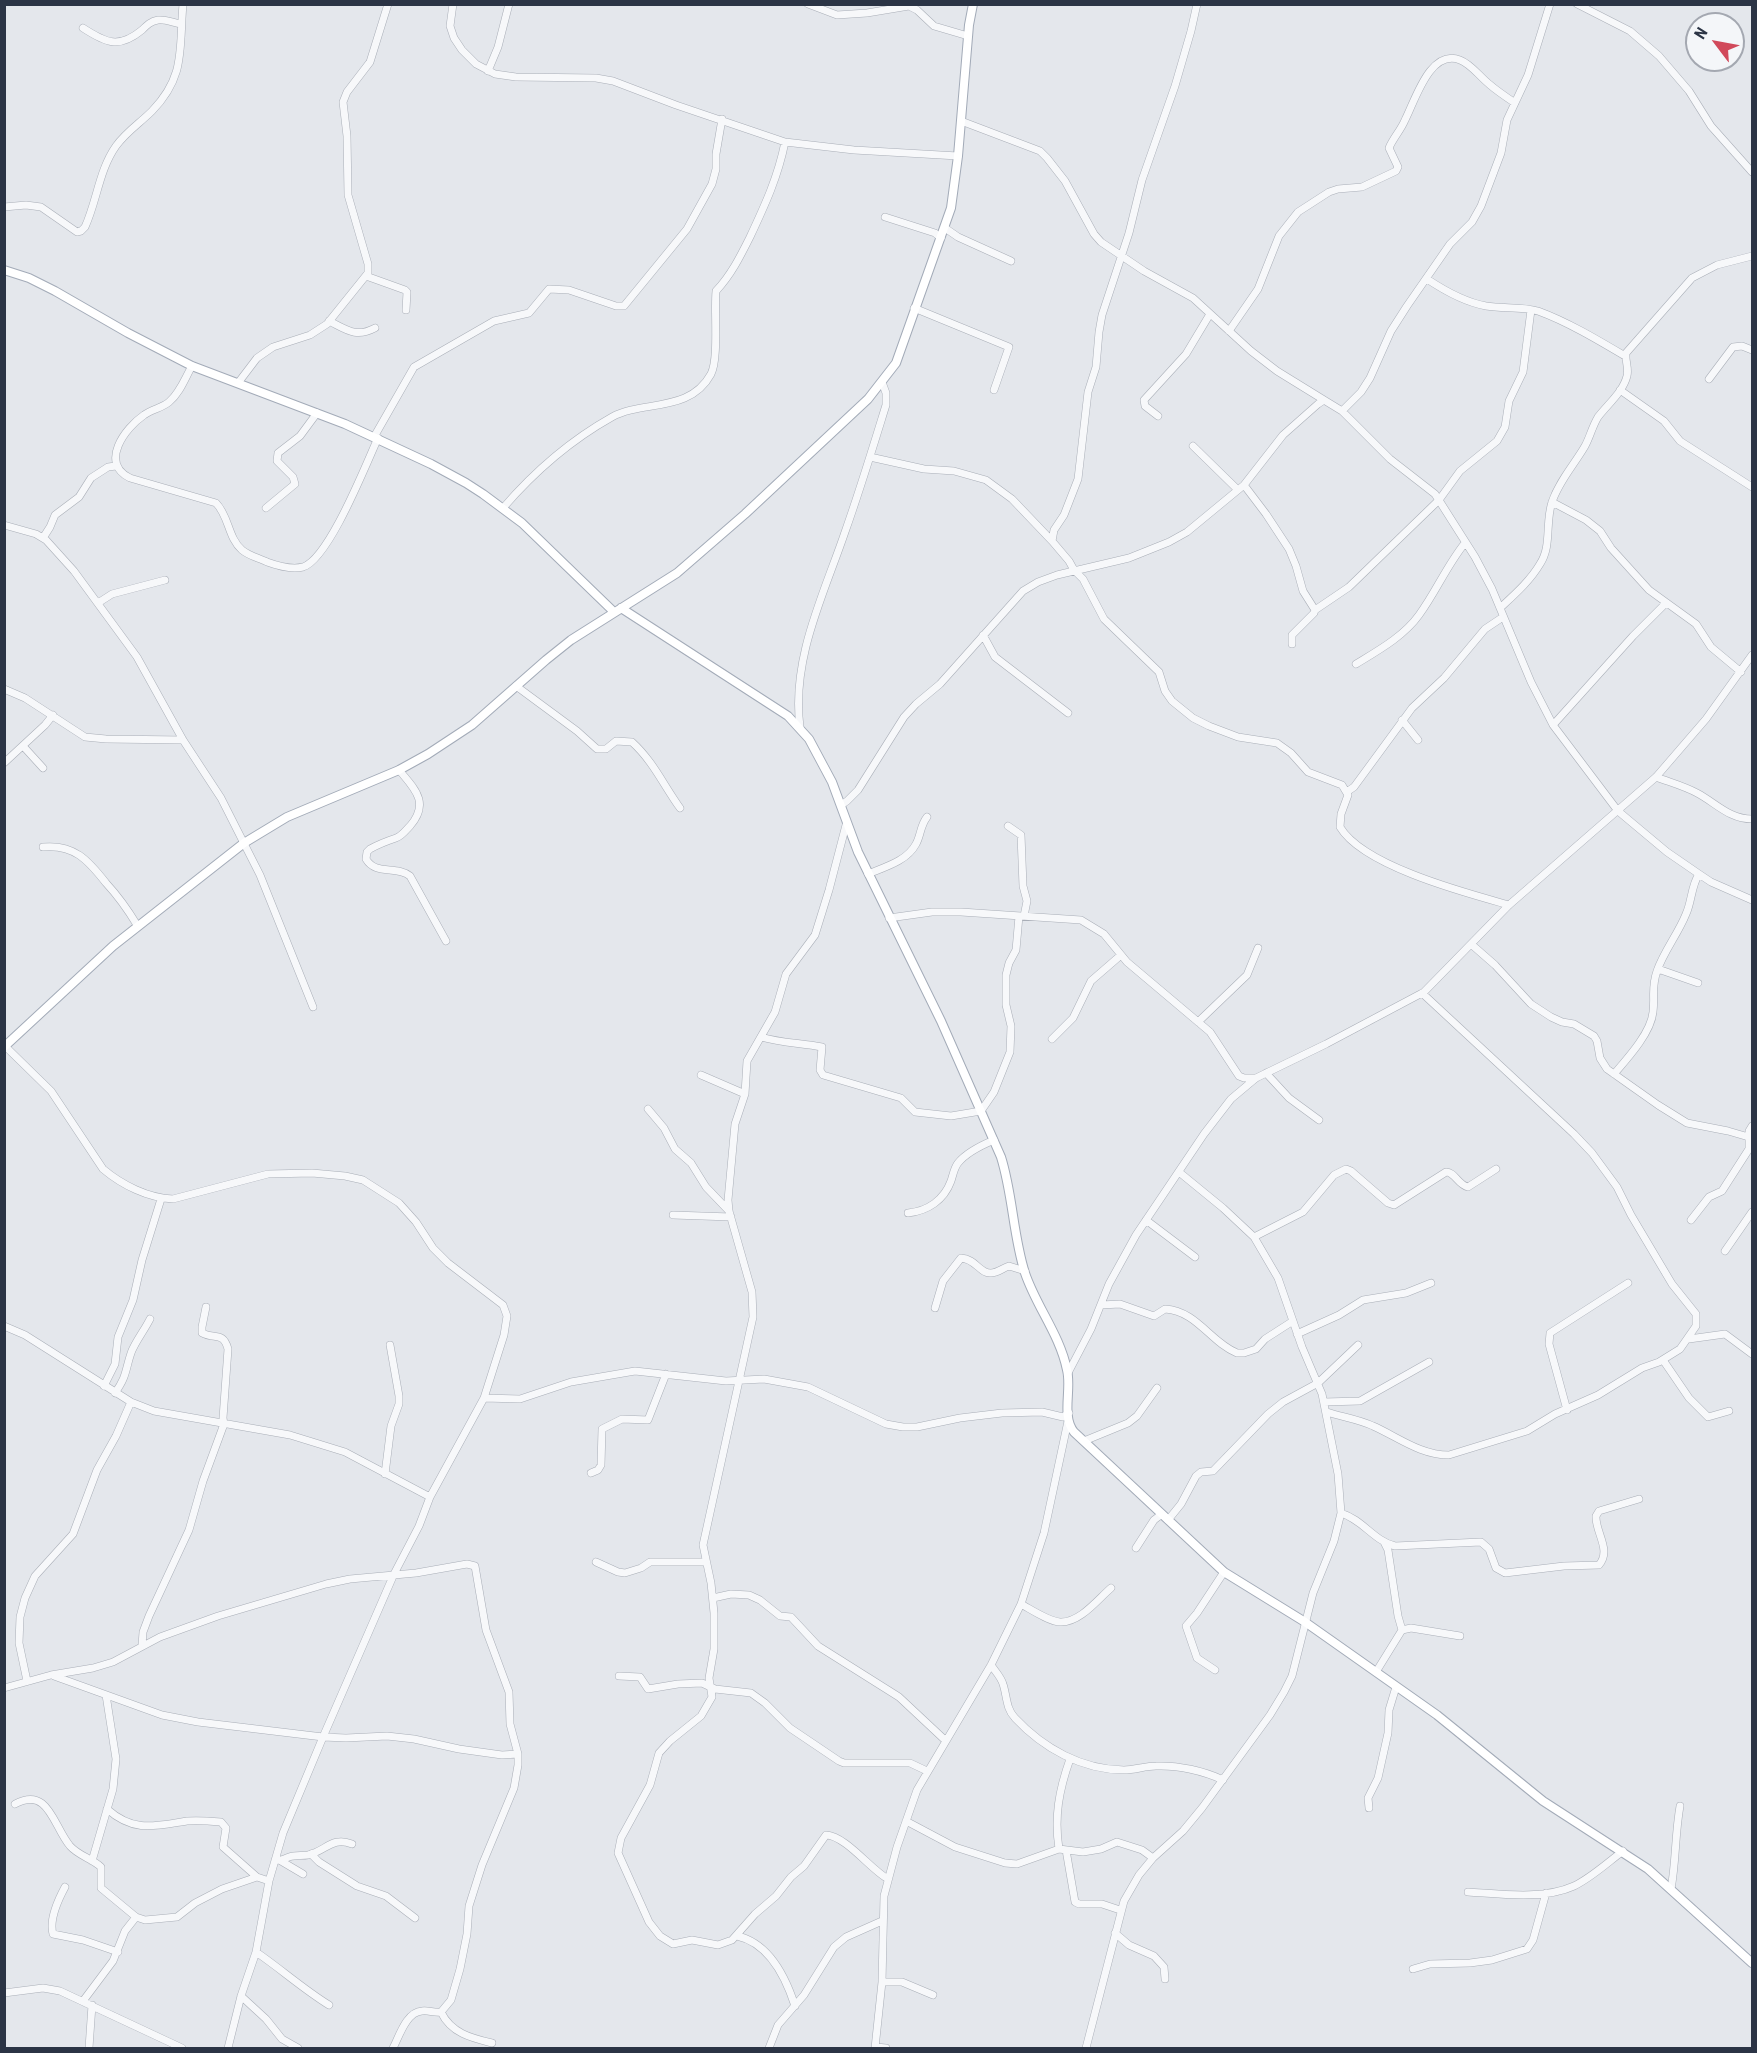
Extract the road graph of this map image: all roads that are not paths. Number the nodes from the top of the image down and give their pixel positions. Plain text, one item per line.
1 (183, 4) edge
2 (388, 4) edge
3 (453, 4) edge
4 (509, 4) edge
5 (808, 4) edge
6 (973, 4) edge
7 (1197, 4) edge
8 (1550, 4) edge
9 (1577, 4) edge
10 (181, 24) junction
11 (83, 28) dead end
12 (968, 36) junction
13 (488, 71) junction
14 (1515, 103) junction
15 (722, 119) junction
16 (961, 120) junction
17 (785, 142) junction
18 (958, 156) junction
19 (1752, 172) edge
20 (4, 207) edge
21 (885, 217) dead end
22 (945, 228) junction
23 (941, 238) junction
24 (1752, 256) edge
25 (1121, 257) junction
26 (1011, 261) dead end
27 (4, 270) edge
28 (366, 276) junction
29 (1427, 279) junction
30 (914, 308) junction
31 (406, 310) dead end
32 (1531, 310) junction
33 (1210, 314) junction
34 (329, 321) junction
35 (375, 328) dead end
36 (1229, 331) junction
37 (1752, 350) edge
38 (1625, 356) junction
39 (192, 366) junction
40 (1709, 380) dead end
41 (882, 382) junction
42 (238, 383) junction
43 (994, 390) dead end
44 (1620, 390) junction
45 (1324, 400) junction
46 (1342, 411) junction
47 (317, 413) junction
48 (1158, 416) dead end
49 (376, 437) junction
50 (1193, 446) dead end
51 (870, 457) junction
52 (116, 466) junction
53 (1752, 487) edge
54 (1241, 488) junction
55 (1439, 500) junction
56 (1552, 502) junction
57 (266, 508) dead end
58 (503, 508) junction
59 (4, 525) edge
60 (43, 538) junction
61 (1052, 541) junction
62 (1465, 543) junction
63 (1074, 570) junction
64 (165, 580) dead end
65 (98, 603) junction
66 (1666, 603) junction
67 (1500, 609) junction
68 (618, 610) junction
69 (1315, 610) junction
70 (1503, 617) junction
71 (983, 635) junction
72 (1292, 644) dead end
73 (1752, 654) edge
74 (1356, 664) dead end
75 (1741, 672) junction
76 (516, 687) junction
77 (4, 689) edge
78 (1068, 713) dead end
79 (53, 715) junction
80 (1402, 720) junction
81 (1553, 725) junction
82 (800, 727) junction
83 (183, 740) junction
84 (1418, 740) dead end
85 (23, 746) junction
86 (4, 763) edge
87 (43, 768) dead end
88 (399, 770) junction
89 (1656, 777) junction
90 (1348, 791) junction
91 (841, 805) junction
92 (680, 808) dead end
93 (1618, 811) junction
94 (927, 817) dead end
95 (1752, 819) edge
96 (846, 825) junction
97 (1008, 826) dead end
98 (244, 843) junction
99 (43, 847) dead end
100 (868, 874) junction
101 (1699, 874) junction
102 (1752, 900) edge
103 (1509, 905) junction
104 (1022, 916) junction
105 (889, 918) junction
106 (137, 925) junction
107 (446, 941) dead end
108 (1471, 944) junction
109 (1258, 948) dead end
110 (1120, 955) junction
111 (1658, 969) junction
112 (1698, 983) dead end
113 (1422, 993) junction
114 (312, 1007) dead end
115 (1198, 1022) junction
116 (761, 1037) junction
117 (1052, 1040) dead end
118 (5, 1046) edge
119 (1266, 1073) junction
120 (1614, 1074) junction
121 (701, 1075) dead end
122 (1256, 1078) junction
123 (745, 1094) junction
124 (648, 1109) dead end
125 (981, 1111) junction
126 (1318, 1120) dead end
127 (1752, 1126) edge
128 (1751, 1138) edge
129 (994, 1140) junction
130 (1496, 1169) dead end
131 (1179, 1172) junction
132 (161, 1199) junction
133 (1752, 1212) edge
134 (908, 1213) dead end
135 (730, 1214) junction
136 (674, 1215) dead end
137 (1146, 1220) junction
138 (1691, 1220) dead end
139 (1254, 1238) junction
140 (1725, 1251) dead end
141 (1195, 1257) dead end
142 (1025, 1271) junction
143 (1431, 1283) dead end
144 (1628, 1283) dead end
145 (1101, 1305) junction
146 (206, 1307) dead end
147 (936, 1308) dead end
148 (150, 1319) dead end
149 (1293, 1321) junction
150 (4, 1326) edge
151 (1297, 1334) junction
152 (1689, 1339) junction
153 (390, 1345) dead end
154 (1358, 1345) dead end
155 (1752, 1354) edge
156 (1663, 1360) junction
157 (1429, 1362) dead end
158 (1068, 1373) junction
159 (666, 1374) junction
160 (738, 1381) junction
161 (1318, 1383) junction
162 (104, 1386) junction
163 (1157, 1388) dead end
164 (115, 1393) junction
165 (484, 1398) junction
166 (130, 1402) junction
167 (1324, 1402) junction
168 (1567, 1410) junction
169 (1729, 1411) dead end
170 (1327, 1412) junction
171 (1068, 1417) junction
172 (224, 1424) junction
173 (1084, 1441) junction
174 (591, 1473) dead end
175 (385, 1474) junction
176 (430, 1497) junction
177 (1639, 1499) dead end
178 (1341, 1513) junction
179 (1165, 1517) junction
180 (1383, 1541) junction
181 (1136, 1548) dead end
182 (596, 1562) dead end
183 (706, 1562) junction
184 (1224, 1572) junction
185 (394, 1574) junction
186 (1111, 1588) dead end
187 (713, 1598) junction
188 (1021, 1604) junction
189 (1305, 1622) junction
190 (1402, 1630) junction
191 (1460, 1636) dead end
192 (142, 1645) junction
193 (991, 1665) junction
194 (1215, 1670) dead end
195 (1376, 1672) junction
196 (51, 1675) junction
197 (619, 1676) dead end
198 (27, 1681) junction
199 (711, 1687) junction
200 (1396, 1687) junction
201 (4, 1688) edge
202 (106, 1695) junction
203 (323, 1737) junction
204 (946, 1741) junction
205 (518, 1754) junction
206 (1070, 1759) junction
207 (927, 1771) junction
208 (1223, 1780) junction
209 (15, 1804) dead end
210 (1680, 1806) dead end
211 (1369, 1808) dead end
212 (107, 1809) junction
213 (906, 1821) junction
214 (352, 1844) dead end
215 (1063, 1850) junction
216 (1623, 1851) junction
217 (310, 1854) junction
218 (1153, 1858) junction
219 (278, 1860) junction
220 (92, 1861) junction
221 (303, 1874) dead end
222 (258, 1877) junction
223 (888, 1879) junction
224 (268, 1881) junction
225 (65, 1887) dead end
226 (1671, 1889) junction
227 (1468, 1892) dead end
228 (1545, 1893) junction
229 (1120, 1910) junction
230 (136, 1917) junction
231 (415, 1918) dead end
232 (882, 1921) junction
233 (1114, 1933) junction
234 (741, 1937) junction
235 (118, 1952) junction
236 (256, 1952) junction
237 (1752, 1962) edge
238 (1413, 1969) dead end
239 (1165, 1979) dead end
240 (882, 1982) junction
241 (4, 1993) edge
242 (791, 1994) junction
243 (804, 1995) junction
244 (933, 1995) dead end
245 (241, 1996) junction
246 (84, 2001) junction
247 (93, 2005) junction
248 (329, 2005) dead end
249 (795, 2006) junction
250 (441, 2012) junction
251 (492, 2043) dead end
252 (876, 2048) edge
253 (89, 2049) edge
254 (182, 2049) edge
255 (228, 2049) edge
256 (298, 2049) edge
257 (393, 2049) edge
258 (769, 2049) edge
259 (886, 2049) edge
260 (1086, 2049) edge

1 - 10 street
2 - 28 street
3 - 13 street
4 - 13 street
5 - 12 street
6 - 12 main road
7 - 25 street
8 - 14 street
9 - 19 street
10 - 11 street
10 - 20 street
12 - 16 main road
13 - 15 street
14 - 29 street
14 - 36 street
15 - 17 street
15 - 49 street
16 - 18 main road
16 - 25 street
17 - 18 street
17 - 58 street
18 - 22 main road
21 - 23 street
22 - 23 main road
22 - 26 street
23 - 30 main road
24 - 38 street
25 - 33 street
25 - 61 street
27 - 39 main road
28 - 31 street
28 - 34 street
29 - 32 street
29 - 46 street
30 - 41 main road
30 - 43 street
32 - 38 street
32 - 55 street
33 - 36 street
33 - 48 street
34 - 35 street
34 - 42 street
36 - 45 street
37 - 40 street
38 - 44 street
39 - 42 main road
39 - 52 street
41 - 51 street
41 - 68 main road
42 - 47 main road
44 - 53 street
44 - 56 street
45 - 46 street
45 - 54 street
46 - 55 street
47 - 49 main road
47 - 57 street
49 - 52 street
49 - 58 main road
50 - 54 street
51 - 61 street
51 - 82 street
52 - 60 street
54 - 63 street
54 - 69 street
55 - 62 street
55 - 69 street
56 - 66 street
56 - 67 street
58 - 68 main road
59 - 60 street
60 - 65 street
61 - 63 street
62 - 67 street
62 - 74 street
63 - 71 street
63 - 90 street
64 - 65 street
65 - 83 street
66 - 75 street
66 - 81 street
67 - 70 street
68 - 76 main road
68 - 82 main road
69 - 72 street
70 - 80 street
70 - 81 street
71 - 78 street
71 - 91 street
73 - 75 street
75 - 89 street
76 - 88 main road
76 - 92 street
77 - 79 street
79 - 83 street
79 - 85 street
80 - 84 street
80 - 90 street
81 - 93 street
82 - 91 main road
83 - 98 street
85 - 86 street
85 - 87 street
88 - 98 main road
88 - 107 street
89 - 93 street
89 - 95 street
90 - 103 street
91 - 96 main road
93 - 101 street
93 - 103 street
94 - 100 street
96 - 100 main road
96 - 116 street
97 - 104 street
98 - 106 main road
98 - 114 street
99 - 106 street
100 - 105 main road
101 - 102 street
101 - 111 street
103 - 108 street
104 - 105 street
104 - 110 street
104 - 125 street
105 - 125 main road
106 - 118 main road
108 - 113 street
108 - 120 street
109 - 115 street
110 - 115 street
110 - 117 street
111 - 112 street
111 - 120 street
113 - 119 street
113 - 152 street
115 - 122 street
116 - 123 street
116 - 125 street
118 - 132 street
119 - 122 street
119 - 126 street
120 - 128 street
121 - 123 street
122 - 131 street
123 - 135 street
124 - 135 street
125 - 129 main road
127 - 128 street
128 - 138 street
129 - 134 street
129 - 142 main road
130 - 139 street
131 - 137 street
131 - 139 street
132 - 162 street
132 - 165 street
133 - 140 street
135 - 136 street
135 - 160 street
137 - 141 street
137 - 145 street
139 - 149 street
142 - 147 street
142 - 158 main road
143 - 151 street
144 - 168 street
145 - 149 street
145 - 158 street
146 - 172 street
148 - 164 street
149 - 151 street
150 - 162 street
151 - 161 street
152 - 155 street
152 - 156 street
153 - 175 street
154 - 161 street
156 - 168 street
156 - 169 street
157 - 167 street
158 - 171 main road
159 - 160 street
159 - 165 street
159 - 174 street
160 - 171 street
160 - 183 street
161 - 167 street
161 - 179 street
162 - 164 street
163 - 173 street
164 - 166 street
165 - 176 street
166 - 172 street
166 - 198 street
167 - 170 street
168 - 170 street
170 - 178 street
171 - 173 main road
171 - 188 street
172 - 175 street
172 - 192 street
173 - 179 main road
175 - 176 street
176 - 185 street
177 - 180 street
178 - 180 street
178 - 189 street
179 - 181 street
179 - 184 main road
180 - 190 street
182 - 183 street
183 - 187 street
184 - 189 main road
184 - 194 street
185 - 192 street
185 - 203 street
185 - 205 street
186 - 188 street
187 - 199 street
187 - 204 street
188 - 193 street
189 - 195 main road
189 - 208 street
190 - 191 street
190 - 195 street
192 - 196 street
193 - 204 street
193 - 206 street
195 - 200 main road
196 - 198 street
196 - 202 street
197 - 199 street
198 - 201 street
199 - 207 street
199 - 234 street
200 - 211 street
200 - 216 main road
202 - 203 street
202 - 212 street
203 - 205 street
203 - 219 street
204 - 207 street
205 - 250 street
206 - 208 street
206 - 215 street
207 - 213 street
208 - 218 street
209 - 220 street
210 - 226 street
212 - 220 street
212 - 222 street
213 - 215 street
213 - 223 street
214 - 217 street
215 - 218 street
215 - 229 street
216 - 226 main road
216 - 228 street
217 - 219 street
217 - 231 street
218 - 229 street
219 - 221 street
219 - 224 street
220 - 230 street
222 - 224 street
222 - 230 street
223 - 232 street
223 - 234 street
224 - 236 street
225 - 235 street
226 - 237 main road
227 - 228 street
228 - 238 street
229 - 233 street
230 - 235 street
232 - 240 street
232 - 243 street
233 - 239 street
233 - 260 street
234 - 242 street
235 - 246 street
236 - 245 street
236 - 248 street
240 - 244 street
240 - 252 street
241 - 246 street
242 - 243 street
242 - 249 street
243 - 249 street
245 - 255 street
245 - 256 street
246 - 247 street
247 - 253 street
247 - 254 street
249 - 258 street
250 - 251 street
250 - 257 street
252 - 259 street

